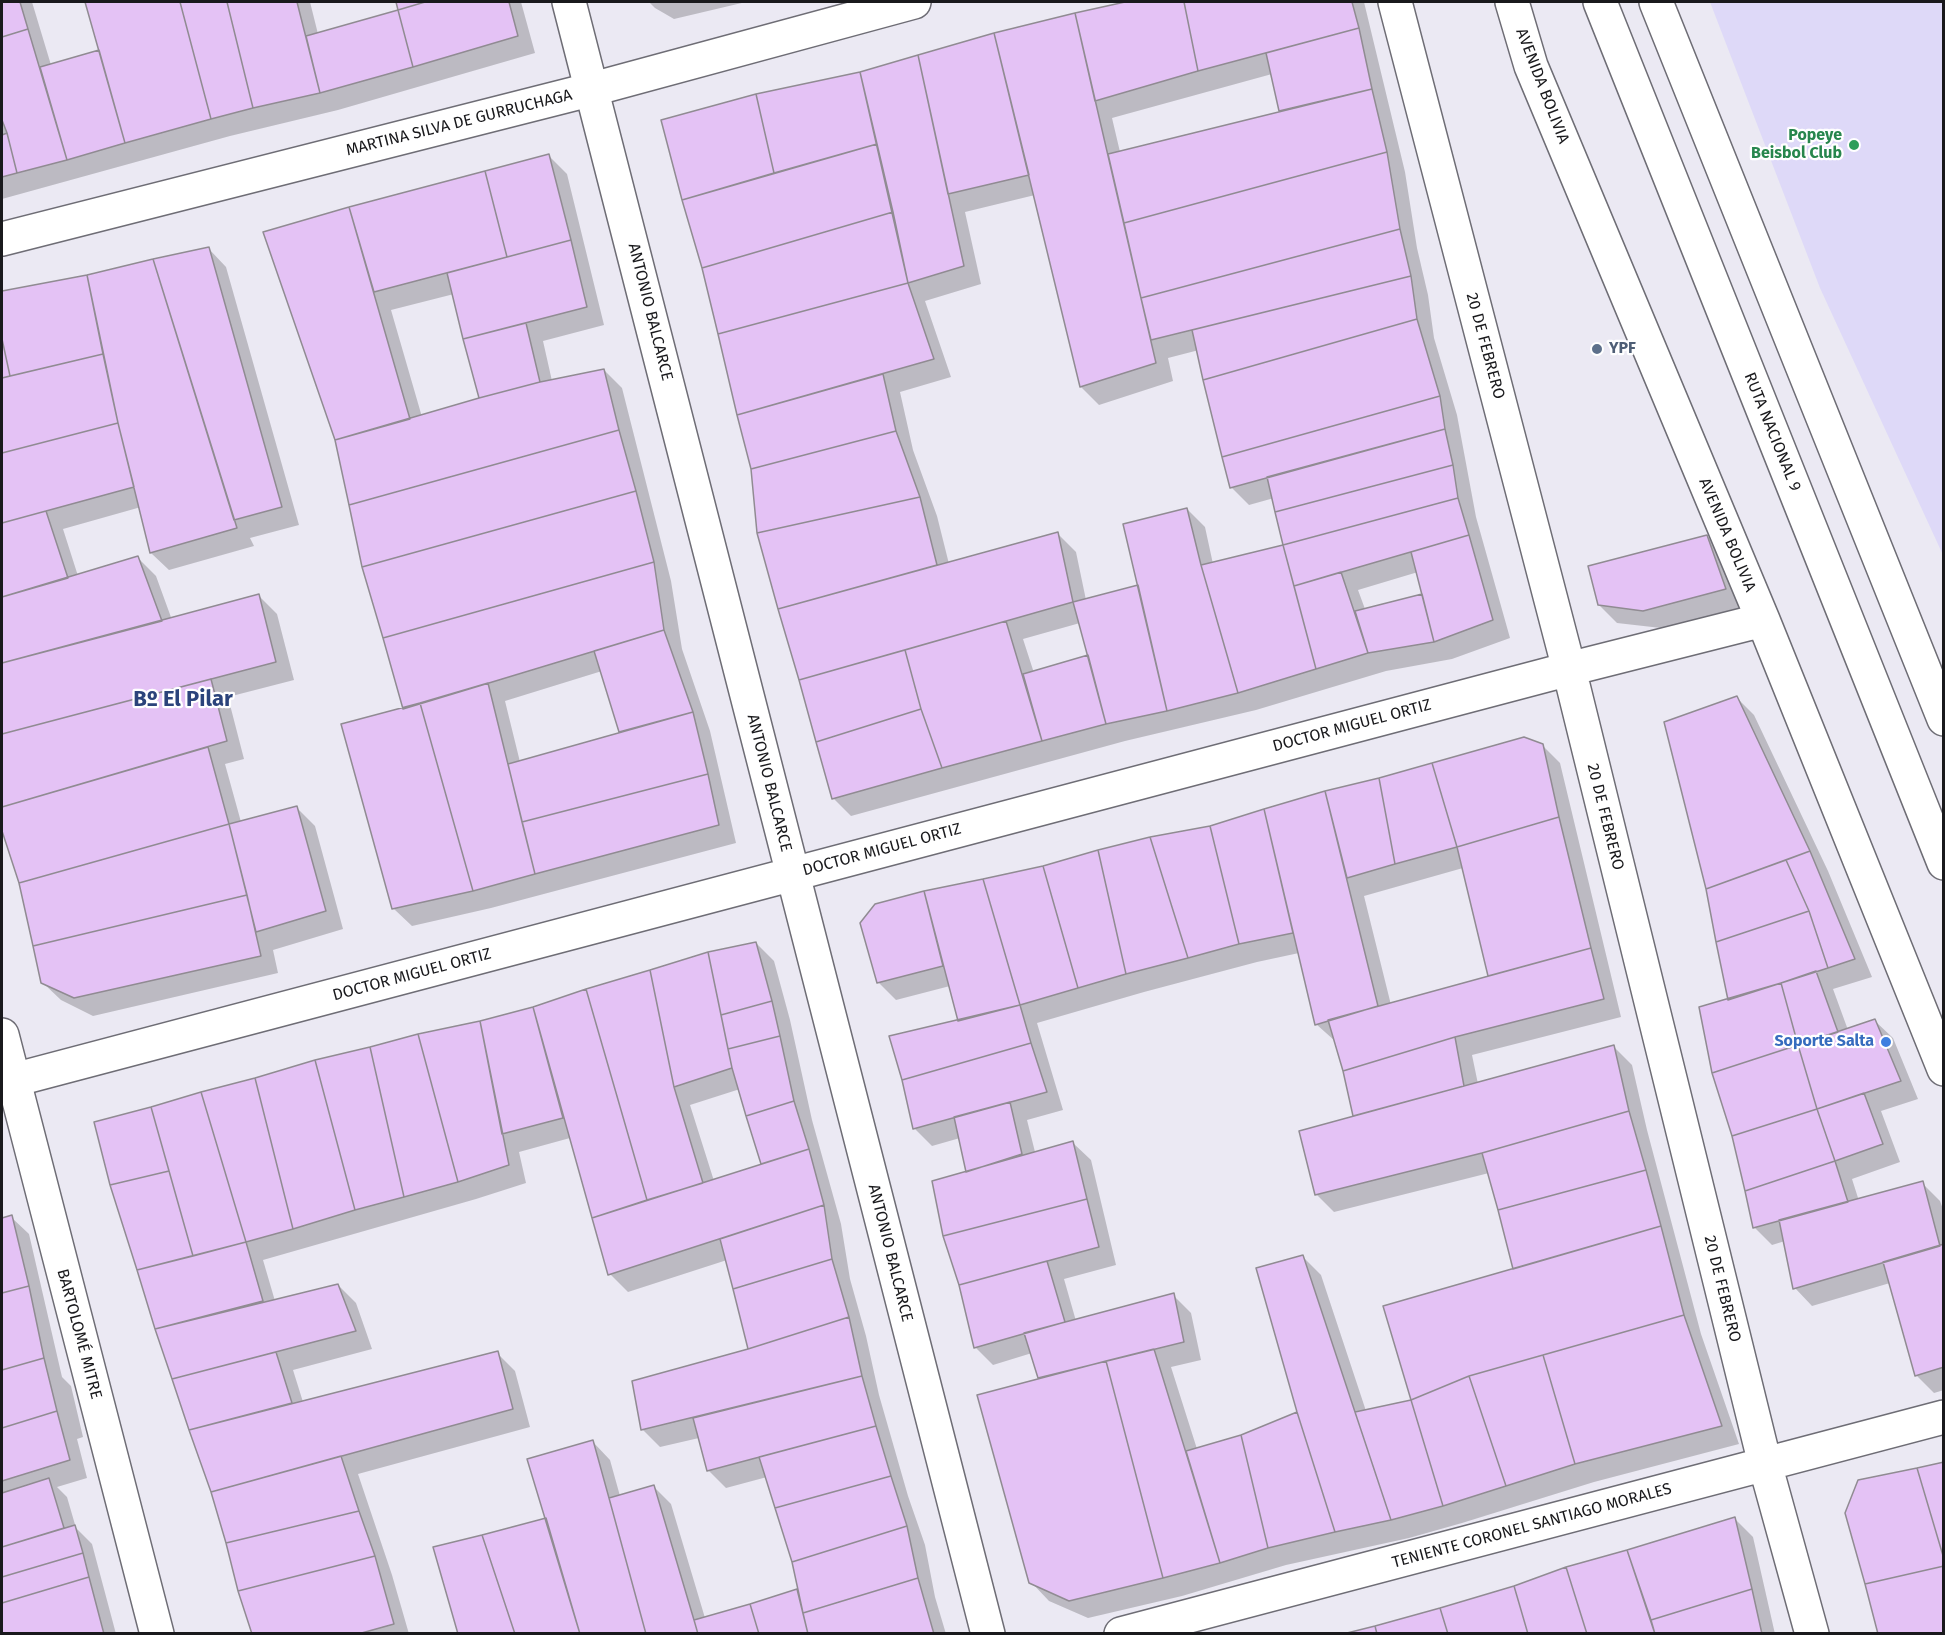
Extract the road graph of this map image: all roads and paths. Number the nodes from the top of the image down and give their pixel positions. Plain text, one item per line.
1 (569, 2) edge
2 (914, 2) edge
3 (1395, 2) edge
4 (1512, 2) edge
5 (1600, 2) edge
6 (1656, 2) edge
7 (593, 89) junction
8 (2, 239) edge
9 (1763, 620) junction
10 (1569, 669) junction
11 (1944, 719) edge
12 (1944, 863) edge
13 (792, 874) junction
14 (2, 1035) edge
15 (1944, 1069) edge
16 (7, 1082) edge
17 (1944, 1417) edge
18 (1766, 1464) junction
19 (158, 1634) edge
20 (988, 1634) edge
21 (1120, 1634) edge
22 (1812, 1634) edge

1 - 7 street, ANTONIO BALCARCE
2 - 7 street, MARTINA SILVA DE GURRUCHAGA
3 - 10 street, 20 DE FEBRERO
4 - 9 street, AVENIDA BOLIVIA
5 - 12 street, RUTA NACIONAL 9
6 - 11 street
7 - 8 street, MARTINA SILVA DE GURRUCHAGA
7 - 13 street, ANTONIO BALCARCE
9 - 10 street, DOCTOR MIGUEL ORTIZ
9 - 15 street, AVENIDA BOLIVIA
10 - 13 street, DOCTOR MIGUEL ORTIZ
10 - 18 street, 20 DE FEBRERO
13 - 16 street, DOCTOR MIGUEL ORTIZ
13 - 20 street, ANTONIO BALCARCE
14 - 16 street, BARTOLOMÉ MITRE
16 - 19 street, BARTOLOMÉ MITRE
17 - 18 street, TENIENTE CORONEL SANTIAGO MORALES
18 - 21 street, TENIENTE CORONEL SANTIAGO MORALES
18 - 22 street, 20 DE FEBRERO

